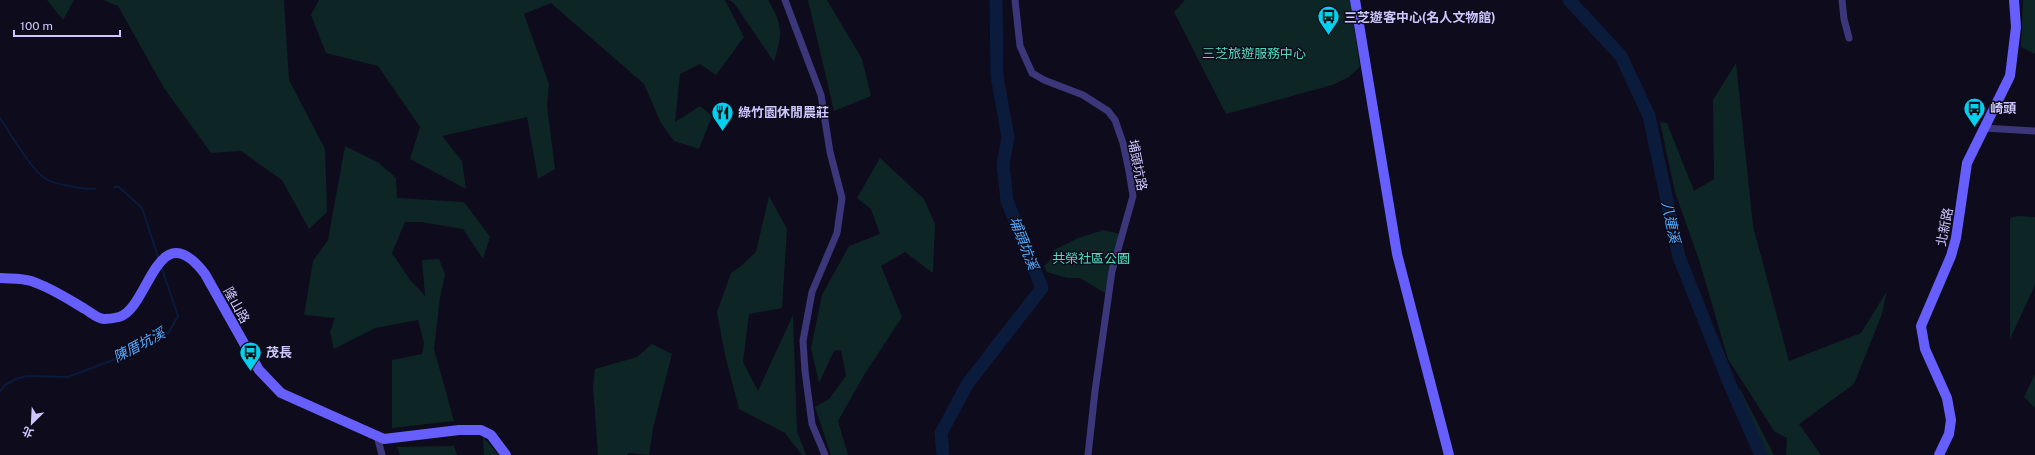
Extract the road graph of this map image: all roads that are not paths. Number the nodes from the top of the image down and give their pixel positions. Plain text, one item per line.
1 (785, 0) edge
2 (1015, 0) edge
3 (1355, 0) edge
4 (1842, 0) edge
5 (2014, 0) edge
6 (1849, 38) dead end
7 (1984, 128) junction
8 (2035, 131) edge
9 (0, 278) edge
10 (377, 436) junction
11 (382, 455) edge
12 (506, 455) edge
13 (826, 455) edge
14 (1088, 455) edge
15 (1449, 455) edge
16 (1940, 455) edge

1 - 13 street
2 - 14 street, 埔頭坑路
3 - 15 street
4 - 6 street
5 - 7 street, 北新路
7 - 8 street
7 - 16 street, 北新路
9 - 10 street, 隆山路
10 - 11 street
10 - 12 street, 隆山路

